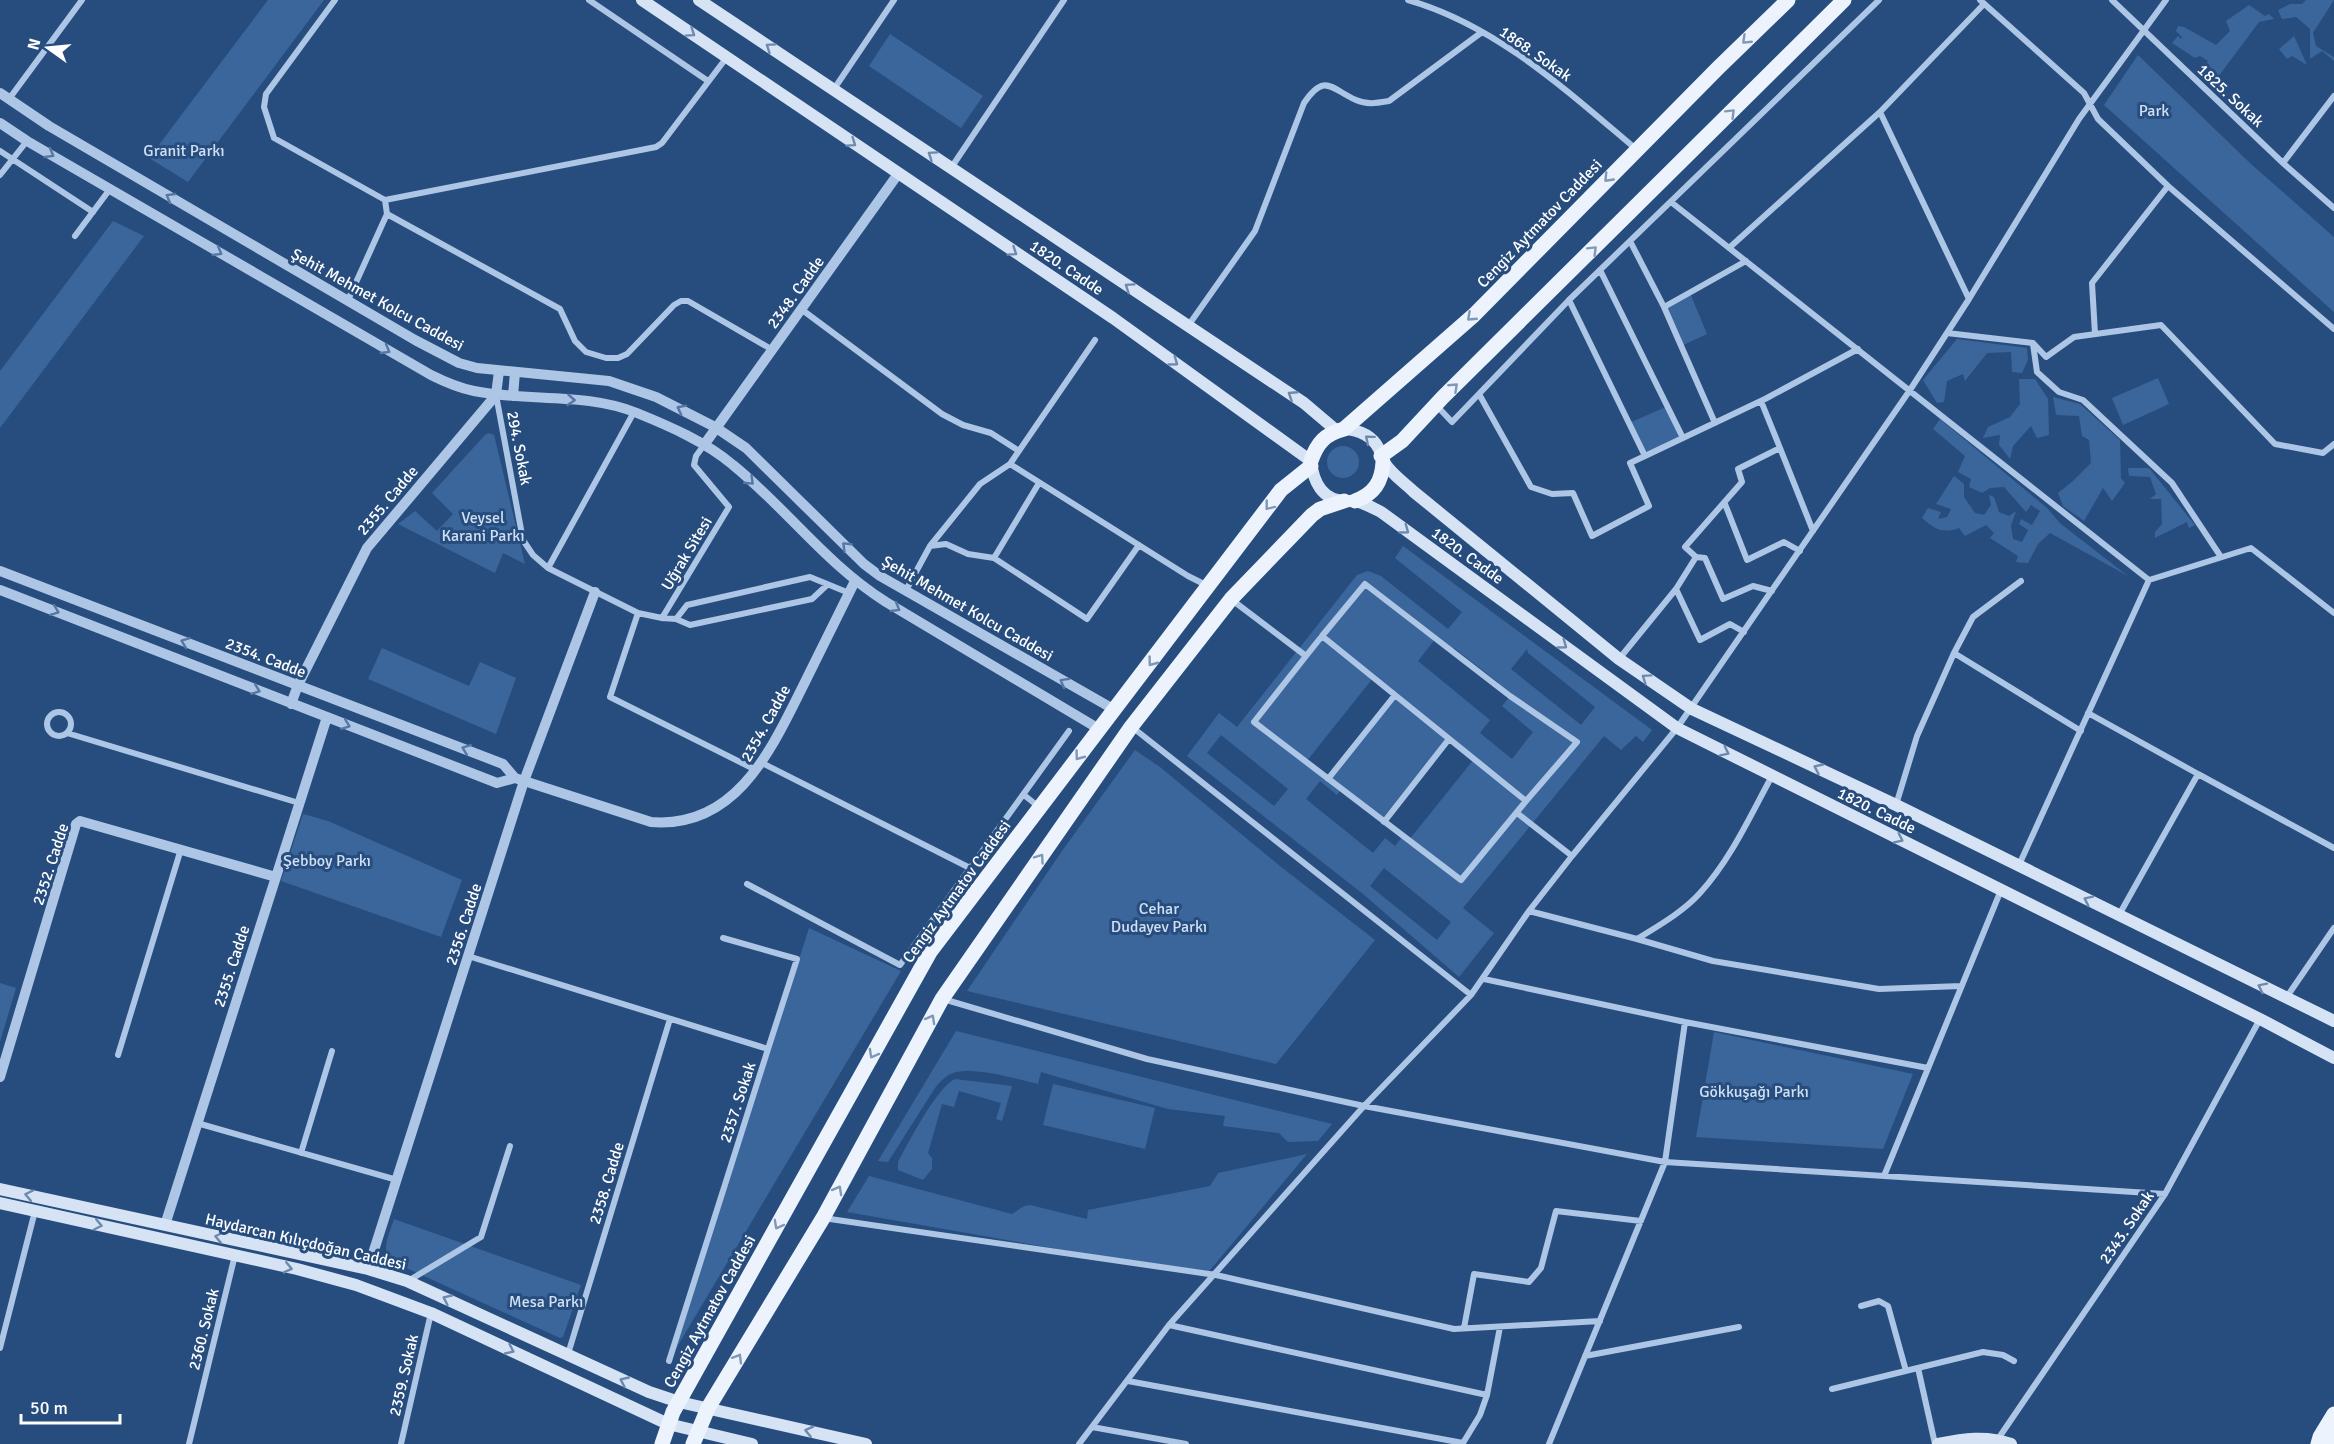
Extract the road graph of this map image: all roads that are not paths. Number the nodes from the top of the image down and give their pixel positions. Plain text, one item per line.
1 (82, 0) edge
2 (335, 0) edge
3 (589, 0) edge
4 (642, 0) edge
5 (699, 0) edge
6 (894, 0) edge
7 (1064, 0) edge
8 (1408, 0) edge
9 (1788, 0) edge
10 (1844, 0) edge
11 (1880, 0) edge
12 (2112, 0) edge
13 (2166, 0) edge
14 (1982, 2) edge
15 (2144, 31) junction
16 (1482, 33) junction
17 (727, 57) junction
18 (708, 81) junction
19 (834, 90) junction
20 (4, 96) edge
21 (2334, 96) edge
22 (2090, 104) junction
23 (1880, 111) junction
24 (0, 123) edge
25 (27, 141) junction
26 (1637, 149) junction
27 (0, 151) edge
28 (13, 159) junction
29 (2283, 163) junction
30 (951, 168) junction
31 (898, 174) junction
32 (0, 175) edge
33 (2168, 186) junction
34 (110, 189) junction
35 (385, 200) junction
36 (1671, 202) junction
37 (2334, 208) edge
38 (93, 212) junction
39 (387, 214) junction
40 (75, 236) dead end
41 (1630, 241) junction
42 (1729, 248) junction
43 (1746, 261) junction
44 (1600, 270) junction
45 (1969, 299) junction
46 (348, 300) junction
47 (1569, 300) junction
48 (1664, 307) junction
49 (801, 309) junction
50 (1187, 326) junction
51 (2334, 329) edge
52 (1947, 333) junction
53 (2095, 334) junction
54 (1095, 340) dead end
55 (2033, 343) junction
56 (771, 349) junction
57 (1858, 349) junction
58 (499, 371) junction
59 (515, 372) junction
60 (1910, 390) junction
61 (1479, 394) junction
62 (496, 395) junction
63 (513, 396) junction
64 (1761, 401) junction
65 (1436, 405) junction
66 (634, 412) junction
67 (1715, 423) junction
68 (715, 427) junction
69 (1341, 430) junction
70 (1683, 438) junction
71 (2334, 444) edge
72 (704, 445) junction
73 (1780, 448) junction
74 (1019, 451) junction
75 (1645, 456) junction
76 (1382, 459) junction
77 (1010, 464) junction
78 (1311, 464) junction
79 (1040, 483) junction
80 (1349, 501) junction
81 (1725, 504) junction
82 (1813, 531) junction
83 (1139, 545) junction
84 (930, 546) junction
85 (1800, 551) junction
86 (1696, 557) junction
87 (2221, 557) junction
88 (994, 558) junction
89 (548, 568) junction
90 (0, 571) edge
91 (2149, 580) junction
92 (855, 581) junction
93 (2021, 581) dead end
94 (827, 585) junction
95 (1208, 586) junction
96 (1676, 589) junction
97 (0, 590) edge
98 (1772, 591) junction
99 (595, 592) junction
100 (905, 592) junction
101 (849, 593) junction
102 (1231, 599) junction
103 (2334, 611) edge
104 (638, 613) junction
105 (662, 618) junction
106 (676, 619) junction
107 (1744, 632) junction
108 (1322, 636) junction
109 (1954, 653) junction
110 (1306, 656) junction
111 (1619, 659) junction
112 (298, 685) junction
113 (1395, 695) junction
114 (291, 704) junction
115 (1692, 709) junction
116 (1115, 710) junction
117 (2088, 713) junction
118 (327, 717) junction
119 (1131, 727) junction
120 (1099, 729) junction
121 (1677, 729) junction
122 (1069, 731) dead end
123 (2080, 731) junction
124 (67, 733) dead end
125 (1449, 739) junction
126 (759, 766) junction
127 (2198, 774) junction
128 (1772, 776) junction
129 (1328, 779) junction
130 (519, 780) junction
131 (1024, 795) junction
132 (1526, 801) junction
133 (299, 803) junction
134 (1896, 805) junction
135 (1039, 808) junction
136 (1516, 813) junction
137 (1384, 822) junction
138 (2334, 848) edge
139 (181, 849) junction
140 (1572, 856) junction
141 (2019, 866) junction
142 (970, 868) junction
143 (276, 877) junction
144 (747, 884) dead end
145 (2001, 890) junction
146 (1529, 911) junction
147 (2119, 915) junction
148 (2334, 928) edge
149 (723, 938) dead end
150 (1636, 939) junction
151 (468, 956) junction
152 (1484, 979) junction
153 (1961, 986) junction
154 (1471, 995) junction
155 (2285, 998) junction
156 (942, 999) junction
157 (670, 1018) junction
158 (2260, 1018) junction
159 (2334, 1021) edge
160 (1685, 1022) junction
161 (768, 1049) junction
162 (332, 1051) dead end
163 (118, 1055) dead end
164 (2334, 1058) edge
165 (1928, 1068) junction
166 (0, 1077) edge
167 (1364, 1106) junction
168 (198, 1123) junction
169 (510, 1146) dead end
170 (301, 1153) junction
171 (1665, 1162) junction
172 (1884, 1176) junction
173 (397, 1179) junction
174 (0, 1189) edge
175 (2165, 1194) junction
176 (0, 1203) edge
177 (35, 1211) junction
178 (823, 1218) junction
179 (1641, 1221) junction
180 (165, 1225) junction
181 (235, 1256) junction
182 (368, 1269) junction
183 (1216, 1275) junction
184 (407, 1281) junction
185 (1861, 1306) dead end
186 (431, 1313) junction
187 (1600, 1321) junction
188 (1169, 1325) junction
189 (1500, 1327) junction
190 (1739, 1327) dead end
191 (1464, 1328) junction
192 (0, 1348) edge
193 (568, 1354) junction
194 (1585, 1356) junction
195 (669, 1360) dead end
196 (2014, 1361) dead end
197 (1918, 1368) junction
198 (1906, 1371) junction
199 (1128, 1381) junction
200 (1832, 1389) dead end
201 (1487, 1395) junction
202 (679, 1402) junction
203 (708, 1408) junction
204 (2334, 1414) edge
205 (668, 1424) junction
206 (1092, 1427) junction
207 (2334, 1435) edge
208 (695, 1438) edge
209 (1997, 1442) edge
210 (189, 1444) edge
211 (401, 1444) edge
212 (663, 1444) edge
213 (752, 1444) edge
214 (866, 1444) edge
215 (1079, 1444) edge
216 (1186, 1444) edge
217 (1462, 1444) edge
218 (1549, 1444) edge
219 (1936, 1444) edge
220 (2011, 1444) edge
221 (2318, 1444) edge
222 (2328, 1444) edge

1 - 20 street
2 - 35 street
3 - 18 street
4 -> 17 main road, 1820. Cadde
19 -> 5 main road, 1820. Cadde
6 - 19 street
7 - 30 street
8 - 16 street, 1868. Sokak
9 -> 26 main road, Cengiz Aytmatov Caddesi
65 -> 10 main road
11 - 36 street
12 - 15 street, 1825. Sokak
13 - 15 street
14 - 22 street
14 - 23 street
15 - 22 street
15 - 29 street, 1825. Sokak
16 - 26 street, 1868. Sokak
16 - 50 street
17 - 18 street
17 -> 31 main road, 1820. Cadde
18 - 35 street
30 -> 19 main road, 1820. Cadde
46 -> 20 street, Şehit Mehmet Kolcu Caddesi
21 - 29 street
22 - 33 street
22 - 45 street
23 - 42 street
23 - 45 street
24 - 25 street
25 - 28 street
25 -> 34 street
26 -> 69 main road, Cengiz Aytmatov Caddesi
27 - 28 street
28 - 32 street
28 - 38 street
29 - 37 street, 1825. Sokak
50 -> 30 main road, 1820. Cadde
31 - 49 street, 2348. Cadde
31 -> 78 main road, 1820. Cadde
33 - 51 street
33 - 53 street
34 - 38 street
34 -> 62 street
35 - 39 street
36 - 41 street
36 - 42 street
38 - 40 street
39 - 46 street
39 - 56 street
41 - 44 street
41 - 48 street
42 - 43 street
43 - 48 street
43 - 57 street
44 - 47 street
44 - 70 street
45 - 52 street
46 - 58 street, Şehit Mehmet Kolcu Caddesi
47 - 61 street
47 - 75 street
48 - 67 street
49 - 56 street, 2348. Cadde
49 - 74 street
69 -> 50 main road, 1820. Cadde
52 - 55 street
52 - 60 street
53 - 55 street
53 - 71 street
54 - 74 street
55 - 87 street
56 - 68 street, 2348. Cadde
57 - 60 street
57 - 64 street
58 - 59 street, Şehit Mehmet Kolcu Caddesi
58 - 62 street
59 - 63 street
68 -> 59 street, Şehit Mehmet Kolcu Caddesi
60 - 82 street
60 - 91 street
61 - 65 street
61 - 75 street
62 - 63 street
62 - 89 street, 294. Sokak
62 - 112 street, 2355. Cadde
63 -> 66 street
64 - 67 street
64 - 73 street
65 - 76 main road
66 - 72 street
66 - 89 street
67 - 70 street
68 - 72 street, 2348. Cadde
100 -> 68 street, Şehit Mehmet Kolcu Caddesi
76 -> 69 main road, 1820. Cadde
69 - 78 main road, Cengiz Aytmatov Caddesi
70 - 75 street
72 -> 92 street
72 - 105 street, Uğrak Sitesi
73 - 81 street
73 - 82 street
74 - 77 street
76 - 80 main road
76 - 111 main road, 1820. Cadde
77 - 79 street
77 - 84 street
78 - 80 main road, 1820. Cadde
78 -> 95 main road, Cengiz Aytmatov Caddesi
79 - 83 street
79 - 88 street
80 - 102 main road
80 -> 121 main road, 1820. Cadde
81 - 85 street
81 - 86 street
82 - 85 street
83 - 88 street
83 - 95 street
84 - 88 street
84 - 100 street
85 - 98 street
86 - 96 street
86 - 98 street
87 - 91 street
87 - 103 street
89 - 99 street, 294. Sokak
112 -> 90 street, 2354. Cadde
91 - 117 street
92 - 101 street, 2354. Cadde
92 -> 120 street
93 - 109 street
94 - 101 street
94 - 106 street, 294. Sokak
94 - 106 street
95 -> 116 main road, Cengiz Aytmatov Caddesi
96 - 107 street
96 - 111 street
97 -> 114 street, 2354. Cadde
98 - 107 street
99 - 104 street, 294. Sokak
99 - 130 street, 2356. Cadde
116 -> 100 street, Şehit Mehmet Kolcu Caddesi
101 - 126 street, 2354. Cadde
102 - 110 street
102 - 119 main road
104 - 105 street, 294. Sokak
104 - 126 street
105 - 106 street, 294. Sokak
107 - 115 street
108 - 110 street
108 - 113 street
108 - 132 street
109 - 123 street
109 - 134 street
110 - 129 street
115 -> 111 main road, 1820. Cadde
112 - 114 street, 2355. Cadde
130 -> 112 street, 2354. Cadde
113 - 125 street
113 - 129 street
114 - 118 street, 2354. Cadde
115 - 121 street
134 -> 115 main road, 1820. Cadde
116 - 120 main road, Cengiz Aytmatov Caddesi
117 - 123 street
117 - 127 street
118 -> 130 street, 2354. Cadde
118 - 133 street, 2355. Cadde
119 - 154 street
156 -> 119 main road
120 -> 135 main road, Cengiz Aytmatov Caddesi
121 -> 128 main road, 1820. Cadde
121 - 140 street
122 - 131 street
123 - 141 street
124 - 133 street
125 - 132 street
125 - 137 street
126 - 130 street, 2354. Cadde
126 - 142 street
127 - 138 street
127 - 147 street
128 -> 145 main road, 1820. Cadde
128 - 150 street
129 - 137 street
130 - 151 street, 2356. Cadde
131 - 135 street
131 - 142 street
132 - 136 street
133 - 143 street, 2355. Cadde
134 - 141 main road, 1820. Cadde
135 -> 202 main road, Cengiz Aytmatov Caddesi
136 - 137 street
136 - 140 street
139 - 143 street, 2352. Cadde
139 - 163 street
139 - 166 street, 2352. Cadde
140 - 146 street
147 -> 141 main road, 1820. Cadde
142 - 144 street
143 - 168 street, 2355. Cadde
145 - 153 street
145 - 158 main road, 1820. Cadde
146 - 150 street
146 - 152 street
155 -> 147 main road, 1820. Cadde
148 - 155 street
149 - 161 street
150 - 153 street
151 - 157 street, 2357. Sokak
151 - 173 street, 2356. Cadde
152 - 154 street
152 - 160 street
153 - 165 street
154 - 167 street
155 - 159 main road, 1820. Cadde
156 - 167 street
178 -> 156 main road
157 - 161 street, 2357. Sokak
157 - 193 street, 2358. Cadde
158 - 164 main road, 1820. Cadde
158 - 175 street, 2343. Sokak
160 - 165 street
160 - 171 street
161 - 195 street, 2357. Sokak
162 - 170 street
165 - 172 street
167 - 171 street
167 - 183 street
168 - 170 street
168 - 180 street, 2355. Cadde
169 - 184 street
170 - 173 street
171 - 172 street
171 - 179 street
172 - 175 street
173 - 182 street, 2356. Cadde
180 -> 174 main road, Haydarcan Kılıçdoğan Caddesi
175 - 209 street, 2343. Sokak
176 - 177 main road, Haydarcan Kılıçdoğan Caddesi
177 -> 181 main road, Haydarcan Kılıçdoğan Caddesi
177 - 192 street
178 - 183 street
203 -> 178 main road
179 - 187 street
179 - 191 street
182 -> 180 main road, Haydarcan Kılıçdoğan Caddesi
181 -> 186 main road, Haydarcan Kılıçdoğan Caddesi
181 - 210 street, 2360. Sokak
182 - 184 main road, Haydarcan Kılıçdoğan Caddesi
183 - 188 street
183 - 191 street
193 -> 184 main road, Haydarcan Kılıçdoğan Caddesi
185 - 198 street
186 -> 205 main road, Haydarcan Kılıçdoğan Caddesi
186 - 211 street, 2359. Sokak
187 - 189 street
187 - 194 street
188 - 199 street
188 - 201 street
189 - 191 street
189 - 201 street
190 - 194 street
202 -> 193 main road, Haydarcan Kılıçdoğan Caddesi
194 - 218 street
196 - 197 street
197 - 198 street
197 - 219 street
198 - 200 street
199 - 206 street
199 - 217 street
201 - 217 street
202 - 203 main road, Haydarcan Kılıçdoğan Caddesi
202 - 205 main road, Cengiz Aytmatov Caddesi
203 - 208 main road
214 -> 203 main road, Haydarcan Kılıçdoğan Caddesi
204 - 221 main road
205 - 208 main road, Haydarcan Kılıçdoğan Caddesi
205 - 212 main road, Cengiz Aytmatov Caddesi
206 - 215 street
206 - 216 street
207 - 222 main road
208 - 213 main road, Haydarcan Kılıçdoğan Caddesi
209 - 219 main road
209 - 220 main road

